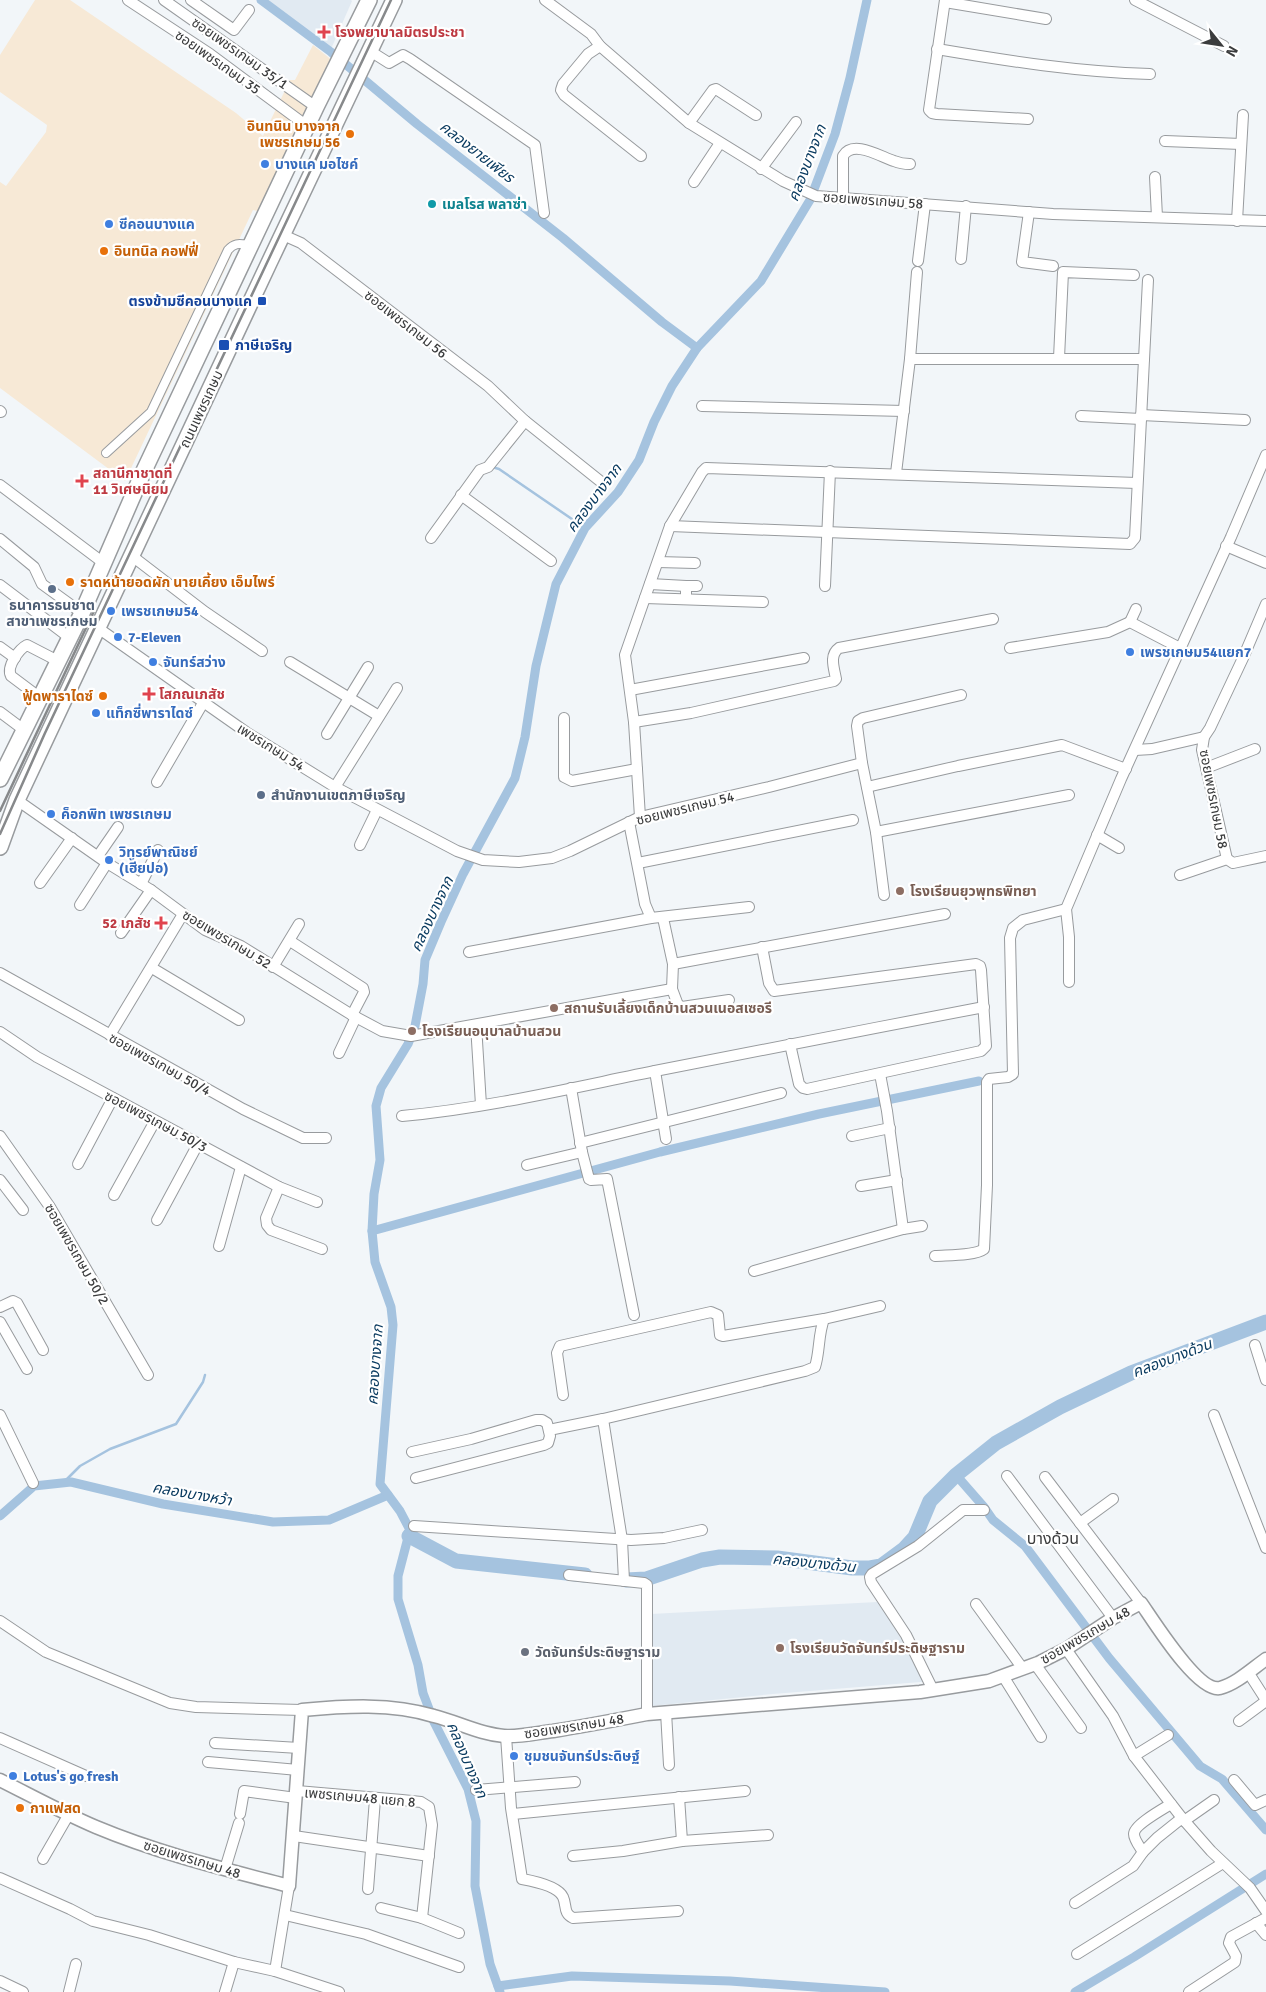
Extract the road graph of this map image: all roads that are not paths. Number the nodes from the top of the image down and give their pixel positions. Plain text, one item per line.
1 (128, 0) edge
2 (164, 0) edge
3 (192, 0) edge
4 (369, 0) edge
5 (394, 0) edge
6 (545, 0) edge
7 (1135, 0) edge
8 (945, 1) edge
9 (249, 10) dead end
10 (1046, 19) dead end
11 (227, 25) junction
12 (218, 38) junction
13 (600, 46) junction
14 (1224, 46) dead end
15 (937, 49) junction
16 (370, 51) junction
17 (1150, 74) dead end
18 (316, 107) junction
19 (756, 115) dead end
20 (1243, 115) dead end
21 (1028, 118) dead end
22 (796, 122) dead end
23 (689, 123) junction
24 (308, 126) junction
25 (1165, 141) dead end
26 (720, 143) junction
27 (1241, 144) junction
28 (641, 156) dead end
29 (910, 164) dead end
30 (761, 169) junction
31 (1155, 177) dead end
32 (694, 182) dead end
33 (843, 199) junction
34 (925, 204) junction
35 (966, 206) junction
36 (1029, 212) junction
37 (544, 213) dead end
38 (1157, 217) junction
39 (1237, 221) junction
40 (1266, 221) edge
41 (283, 235) junction
42 (250, 245) junction
43 (961, 259) dead end
44 (1052, 266) dead end
45 (1134, 275) dead end
46 (1148, 280) dead end
47 (1059, 358) junction
48 (910, 359) junction
49 (1144, 359) junction
50 (702, 406) dead end
51 (904, 411) junction
52 (1081, 416) dead end
53 (1141, 417) junction
54 (1245, 420) dead end
55 (525, 421) junction
56 (106, 453) dead end
57 (1266, 455) edge
58 (830, 471) junction
59 (896, 474) junction
60 (600, 481) dead end
61 (1138, 483) junction
62 (0, 485) edge
63 (461, 496) junction
64 (670, 526) junction
65 (828, 533) junction
66 (431, 538) dead end
67 (0, 539) edge
68 (1226, 546) junction
69 (132, 556) junction
70 (551, 561) dead end
71 (658, 562) junction
72 (695, 563) dead end
73 (1266, 563) edge
74 (105, 564) junction
75 (650, 584) junction
76 (0, 585) edge
77 (825, 586) dead end
78 (645, 598) junction
79 (686, 599) junction
80 (763, 602) dead end
81 (1266, 604) edge
82 (1136, 609) dead end
83 (82, 613) junction
84 (993, 620) dead end
85 (1130, 622) junction
86 (98, 628) junction
87 (70, 638) junction
88 (0, 647) edge
89 (1010, 648) dead end
90 (1180, 648) junction
91 (262, 651) dead end
92 (15, 658) junction
93 (804, 658) dead end
94 (58, 661) junction
95 (290, 662) dead end
96 (368, 666) dead end
97 (397, 688) dead end
98 (630, 690) junction
99 (961, 695) dead end
100 (39, 697) junction
101 (349, 698) junction
102 (203, 703) junction
103 (0, 712) edge
104 (379, 716) junction
105 (564, 718) dead end
106 (634, 722) junction
107 (24, 730) junction
108 (327, 734) dead end
109 (1204, 737) junction
110 (1255, 749) dead end
111 (1135, 750) junction
112 (862, 763) junction
113 (1206, 768) junction
114 (637, 769) junction
115 (1126, 769) junction
116 (2, 772) edge
117 (157, 782) dead end
118 (335, 787) junction
119 (867, 787) junction
120 (1069, 795) dead end
121 (17, 800) junction
122 (377, 810) junction
123 (640, 817) junction
124 (854, 820) dead end
125 (630, 822) junction
126 (118, 827) dead end
127 (876, 832) junction
128 (1097, 835) junction
129 (72, 838) junction
130 (360, 845) dead end
131 (0, 847) edge
132 (1119, 848) dead end
133 (158, 850) dead end
134 (98, 856) junction
135 (1266, 856) edge
136 (1226, 859) junction
137 (483, 860) joint
138 (107, 863) junction
139 (638, 863) junction
140 (1180, 875) dead end
141 (40, 882) dead end
142 (140, 884) junction
143 (152, 890) junction
144 (884, 895) dead end
145 (80, 905) dead end
146 (749, 906) dead end
147 (1066, 909) junction
148 (183, 914) junction
149 (945, 914) dead end
150 (651, 918) junction
151 (663, 918) junction
152 (300, 924) dead end
153 (121, 933) dead end
154 (290, 941) junction
155 (762, 947) junction
156 (469, 952) dead end
157 (674, 964) junction
158 (273, 967) junction
159 (152, 968) junction
160 (0, 973) edge
161 (1069, 982) dead end
162 (672, 989) junction
163 (729, 1000) dead end
164 (984, 1007) junction
165 (354, 1016) junction
166 (239, 1020) dead end
167 (476, 1025) junction
168 (0, 1032) edge
169 (110, 1035) junction
170 (790, 1044) junction
171 (340, 1053) dead end
172 (655, 1071) junction
173 (880, 1074) junction
174 (571, 1088) junction
175 (781, 1093) dead end
176 (113, 1098) junction
177 (481, 1105) junction
178 (402, 1116) dead end
179 (155, 1121) junction
180 (663, 1121) junction
181 (890, 1128) junction
182 (0, 1136) edge
183 (852, 1136) dead end
184 (326, 1138) dead end
185 (666, 1139) dead end
186 (198, 1144) junction
187 (581, 1148) junction
188 (78, 1164) dead end
189 (527, 1165) dead end
190 (241, 1167) junction
191 (0, 1180) edge
192 (897, 1180) junction
193 (861, 1186) dead end
194 (279, 1187) junction
195 (114, 1195) dead end
196 (317, 1202) dead end
197 (23, 1210) dead end
198 (157, 1220) dead end
199 (922, 1226) dead end
200 (903, 1229) junction
201 (220, 1246) dead end
202 (322, 1248) dead end
203 (935, 1256) dead end
204 (754, 1271) dead end
205 (880, 1306) dead end
206 (0, 1307) edge
207 (634, 1315) dead end
208 (824, 1319) junction
209 (0, 1322) edge
210 (1255, 1345) dead end
211 (43, 1350) dead end
212 (27, 1369) dead end
213 (148, 1375) dead end
214 (1266, 1380) edge
215 (563, 1395) dead end
216 (0, 1415) edge
217 (1214, 1415) dead end
218 (603, 1419) junction
219 (549, 1430) junction
220 (412, 1452) dead end
221 (1007, 1476) dead end
222 (1045, 1477) dead end
223 (416, 1478) dead end
224 (33, 1483) dead end
225 (1112, 1499) dead end
226 (984, 1510) dead end
227 (1080, 1523) junction
228 (414, 1526) dead end
229 (702, 1530) dead end
230 (622, 1540) junction
231 (1266, 1548) edge
232 (569, 1575) dead end
233 (624, 1575) junction
234 (1141, 1603) junction
235 (976, 1604) dead end
236 (1113, 1618) junction
237 (0, 1621) edge
238 (1066, 1649) junction
239 (1266, 1660) edge
240 (1029, 1666) junction
241 (1248, 1672) junction
242 (1003, 1676) junction
243 (933, 1690) junction
244 (1266, 1700) edge
245 (302, 1710) junction
246 (666, 1712) junction
247 (647, 1714) junction
248 (1239, 1721) dead end
249 (1081, 1728) dead end
250 (506, 1736) junction
251 (1168, 1736) dead end
252 (1041, 1737) dead end
253 (0, 1738) edge
254 (216, 1743) dead end
255 (299, 1748) junction
256 (1134, 1756) junction
257 (208, 1762) dead end
258 (669, 1765) dead end
259 (298, 1770) junction
260 (86, 1776) dead end
261 (0, 1780) edge
262 (1234, 1780) dead end
263 (575, 1782) dead end
264 (509, 1787) junction
265 (476, 1790) dead end
266 (745, 1791) dead end
267 (297, 1794) junction
268 (680, 1797) junction
269 (375, 1799) junction
270 (1214, 1800) dead end
271 (1266, 1800) edge
272 (1171, 1804) junction
273 (69, 1814) junction
274 (513, 1814) junction
275 (1183, 1820) junction
276 (768, 1835) dead end
277 (294, 1836) junction
278 (682, 1841) junction
279 (371, 1847) junction
280 (1143, 1852) junction
281 (429, 1856) junction
282 (573, 1856) dead end
283 (43, 1859) dead end
284 (1223, 1863) junction
285 (224, 1869) junction
286 (0, 1878) edge
287 (289, 1886) junction
288 (368, 1889) dead end
289 (1075, 1903) dead end
290 (381, 1908) dead end
291 (678, 1911) dead end
292 (1266, 1911) edge
293 (285, 1914) junction
294 (422, 1918) junction
295 (1266, 1918) edge
296 (1256, 1923) junction
297 (458, 1933) dead end
298 (1266, 1935) edge
299 (1077, 1954) dead end
300 (234, 1962) junction
301 (76, 1964) dead end
302 (459, 1967) dead end
303 (274, 1971) junction
304 (0, 1981) edge
305 (23, 1992) edge
306 (69, 1992) edge
307 (225, 1992) edge
308 (339, 1992) edge
309 (1189, 1992) edge

1 - 24 street, ซอยเพชรเกษม 35
2 - 12 street, ซอยเพชรเกษม 35/1
3 - 11 street
4 - 18 main road, ถนนเพชรเกษม
5 - 16 main road, ถนนเพชรเกษม
6 - 13 street, ซอยเพชรเกษม 58
7 - 14 street
8 - 10 street
8 - 15 street
9 - 11 street
11 - 12 street
12 - 18 street, ซอยเพชรเกษม 35/1
13 - 23 street, ซอยเพชรเกษม 58
13 - 28 street
15 - 17 street
15 - 21 street
16 - 37 street
16 - 41 main road, ถนนเพชรเกษม
18 - 24 main road, ถนนเพชรเกษม
19 - 23 street
20 - 27 street
22 - 30 street
23 - 26 street, ซอยเพชรเกษม 58
24 - 42 main road, ถนนเพชรเกษม
25 - 27 street
26 - 30 street, ซอยเพชรเกษม 58
26 - 32 street
27 - 39 street
29 - 33 street
30 - 33 street, ซอยเพชรเกษม 58
31 - 38 street
33 - 34 street, ซอยเพชรเกษม 58
34 - 35 street, ซอยเพชรเกษม 58
34 - 48 street
35 - 36 street, ซอยเพชรเกษม 58
35 - 43 street
36 - 38 street, ซอยเพชรเกษม 58
36 - 44 street
38 - 39 street, ซอยเพชรเกษม 58
39 - 40 street, ซอยเพชรเกษม 58
41 - 55 street, ซอยเพชรเกษม 56
41 - 69 main road, ถนนเพชรเกษม
42 - 56 street
42 - 74 main road, ถนนเพชรเกษม
45 - 47 street
46 - 49 street
47 - 48 street
47 - 49 street
48 - 51 street
49 - 53 street
50 - 51 street
51 - 59 street
52 - 53 street
53 - 54 street
53 - 61 street
55 - 60 street, ซอยเพชรเกษม 56
55 - 63 street
57 - 68 street
58 - 59 street
58 - 64 street
58 - 65 street
59 - 61 street
61 - 65 street
62 - 74 street
63 - 66 street
63 - 70 street
64 - 65 street
64 - 71 street
65 - 77 street
67 - 83 street
68 - 73 street
68 - 90 street
69 - 86 main road, ถนนเพชรเกษม
69 - 91 street
71 - 72 street
71 - 75 street
74 - 83 main road, ถนนเพชรเกษม
75 - 78 street
75 - 79 street
76 - 87 street
78 - 79 street
78 - 98 street
79 - 80 street
81 - 109 street, ซอยเพชรเกษม 58
82 - 85 street
83 - 87 main road, ถนนเพชรเกษม
84 - 106 street
85 - 89 street
85 - 90 street
86 - 102 street, เพชรเกษม 54
86 - 121 main road, ถนนเพชรเกษม
87 - 94 main road, ถนนเพชรเกษม
88 - 92 street
90 - 111 street
92 - 94 street
92 - 100 street
93 - 98 street
94 - 100 main road, ถนนเพชรเกษม
95 - 101 street
96 - 101 street
97 - 104 street
98 - 106 street
99 - 112 street
100 - 107 main road, ถนนเพชรเกษม
101 - 104 street
101 - 108 street
102 - 117 street
102 - 118 street, เพชรเกษม 54
103 - 107 street
104 - 118 street
105 - 114 street
106 - 114 street
107 - 116 main road, ถนนเพชรเกษม
109 - 111 street
109 - 113 street, ซอยเพชรเกษม 58
110 - 113 street
111 - 115 street
112 - 119 street
112 - 123 street, ซอยเพชรเกษม 54
113 - 136 street, ซอยเพชรเกษม 58
114 - 123 street
115 - 119 street
115 - 128 street
118 - 122 street, เพชรเกษม 54
119 - 127 street
120 - 127 street
121 - 129 street, ซอยเพชรเกษม 52
121 - 131 main road, ถนนเพชรเกษม
122 - 130 street
122 - 137 street, เพชรเกษม 54
123 - 125 street, ซอยเพชรเกษม 54
124 - 139 street
125 - 137 street, ซอยเพชรเกษม 54
125 - 139 street
126 - 134 street
127 - 144 street
128 - 132 street
128 - 147 street
129 - 134 street, ซอยเพชรเกษม 52
129 - 141 street
133 - 142 street
134 - 138 street, ซอยเพชรเกษม 52
135 - 136 street
136 - 140 street
138 - 142 street, ซอยเพชรเกษม 52
138 - 145 street
139 - 150 street
142 - 143 street, ซอยเพชรเกษม 52
143 - 148 street, ซอยเพชรเกษม 52
143 - 153 street
146 - 151 street
147 - 161 street
147 - 203 street
148 - 158 street, ซอยเพชรเกษม 52
148 - 159 street
149 - 155 street
150 - 151 street
150 - 156 street
151 - 157 street
152 - 154 street
154 - 158 street
154 - 165 street
155 - 157 street
155 - 164 street
157 - 162 street
158 - 165 street, ซอยเพชรเกษม 52
159 - 166 street
159 - 169 street
160 - 169 street, ซอยเพชรเกษม 50/4
162 - 163 street
162 - 167 street
164 - 170 street
164 - 173 street
165 - 167 street, ซอยเพชรเกษม 52
165 - 171 street
167 - 177 street
168 - 176 street, ซอยเพชรเกษม 50/3
169 - 184 street, ซอยเพชรเกษม 50/4
170 - 172 street
170 - 173 street
172 - 174 street
172 - 180 street
173 - 181 street
174 - 177 street
174 - 187 street
175 - 180 street
176 - 179 street, ซอยเพชรเกษม 50/3
176 - 188 street
177 - 178 street
179 - 186 street, ซอยเพชรเกษม 50/3
179 - 195 street
180 - 185 street
180 - 187 street
181 - 183 street
181 - 192 street
182 - 213 street, ซอยเพชรเกษม 50/2
186 - 190 street, ซอยเพชรเกษม 50/3
186 - 198 street
187 - 189 street
187 - 207 street
190 - 194 street, ซอยเพชรเกษม 50/3
190 - 201 street
191 - 197 street
192 - 193 street
192 - 200 street
194 - 196 street, ซอยเพชรเกษม 50/3
194 - 202 street
199 - 200 street
200 - 204 street
205 - 208 street
206 - 211 street
208 - 215 street
208 - 218 street
209 - 212 street
210 - 214 street
216 - 224 street
217 - 231 street
218 - 219 street
218 - 230 street
219 - 220 street
219 - 223 street
221 - 236 street
222 - 227 street
225 - 227 street
226 - 243 street
227 - 234 street
228 - 230 street
229 - 230 street
230 - 233 street
232 - 233 street
233 - 247 street
234 - 236 street, ซอยเพชรเกษม 48
234 - 241 street, ซอยเพชรเกษม 48
235 - 240 street
236 - 238 street, ซอยเพชรเกษม 48
237 - 245 street
238 - 240 street, ซอยเพชรเกษม 48
238 - 256 street
239 - 241 street, ซอยเพชรเกษม 48
240 - 242 street, ซอยเพชรเกษม 48
240 - 249 street
241 - 244 street
242 - 243 street, ซอยเพชรเกษม 48
242 - 252 street
243 - 246 street, ซอยเพชรเกษม 48
244 - 248 street
245 - 250 street, ซอยเพชรเกษม 48
245 - 255 street
246 - 247 street, ซอยเพชรเกษม 48
246 - 258 street
247 - 250 street, ซอยเพชรเกษม 48
250 - 264 street
251 - 256 street
253 - 260 street
254 - 255 street
255 - 259 street
256 - 272 street
257 - 259 street
259 - 267 street
261 - 273 street, ซอยเพชรเกษม 48
262 - 271 street
263 - 264 street
264 - 265 street
264 - 274 street
266 - 268 street
267 - 269 street, เพชรเกษม48 แยก 8
267 - 277 street
267 - 285 street, เพชรเกษม48 แยก 8
268 - 274 street
268 - 278 street
269 - 279 street
269 - 281 street, เพชรเกษม48 แยก 8
270 - 275 street
272 - 275 street
272 - 280 street
273 - 283 street
273 - 285 street, ซอยเพชรเกษม 48
274 - 291 street
275 - 280 street
275 - 284 street
276 - 278 street
277 - 279 street
277 - 287 street
278 - 282 street
279 - 281 street
279 - 288 street
280 - 289 street
281 - 294 street, เพชรเกษม48 แยก 8
284 - 292 street
284 - 299 street
285 - 287 street, ซอยเพชรเกษม 48
286 - 300 street
287 - 293 street
290 - 294 street
293 - 302 street
293 - 303 street
294 - 297 street
295 - 296 street
296 - 298 street
296 - 309 street
300 - 303 street
300 - 307 street
301 - 306 street
303 - 308 street
304 - 305 street

